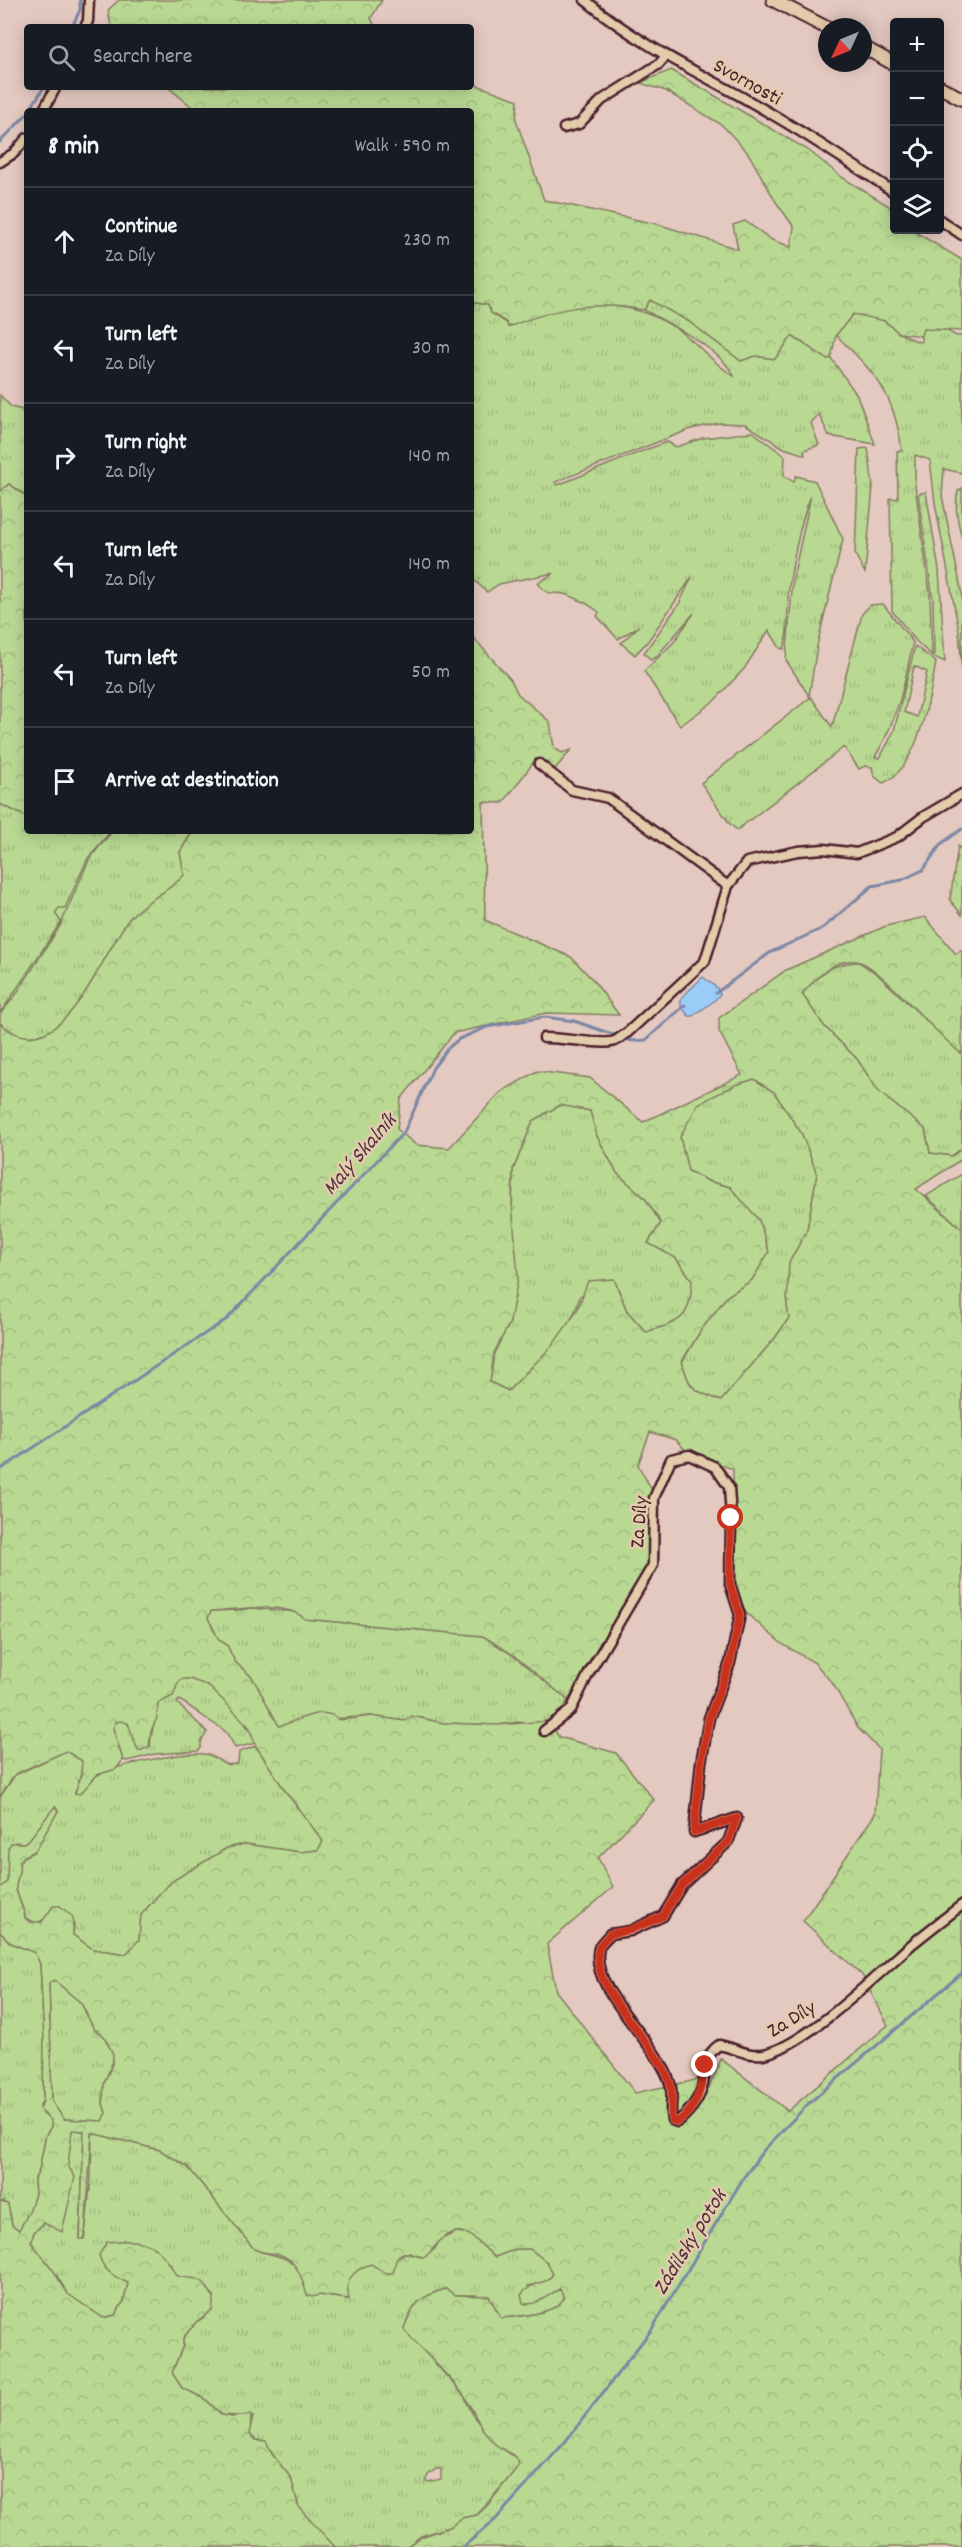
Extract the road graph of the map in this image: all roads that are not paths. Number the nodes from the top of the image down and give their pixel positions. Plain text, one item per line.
1 (89, 0) edge
2 (585, 0) edge
3 (773, 0) edge
4 (818, 23) edge
5 (86, 24) edge
6 (872, 52) edge
7 (665, 57) junction
8 (890, 62) edge
9 (54, 90) edge
10 (944, 90) edge
11 (962, 99) edge
12 (45, 108) edge
13 (564, 128) dead end
14 (24, 141) edge
15 (0, 162) edge
16 (890, 189) edge
17 (944, 223) edge
18 (962, 235) edge
19 (539, 764) dead end
20 (962, 794) edge
21 (728, 886) junction
22 (544, 1038) dead end
23 (544, 1731) dead end
24 (962, 1905) edge

1 - 5 street
2 - 7 street, Svornosti
3 - 4 street
6 - 8 street
7 - 13 street
7 - 16 street, Svornosti
9 - 12 street
10 - 11 street
14 - 15 street
17 - 18 street
19 - 21 street
20 - 21 street
21 - 22 street
23 - 24 street, Za Díly

